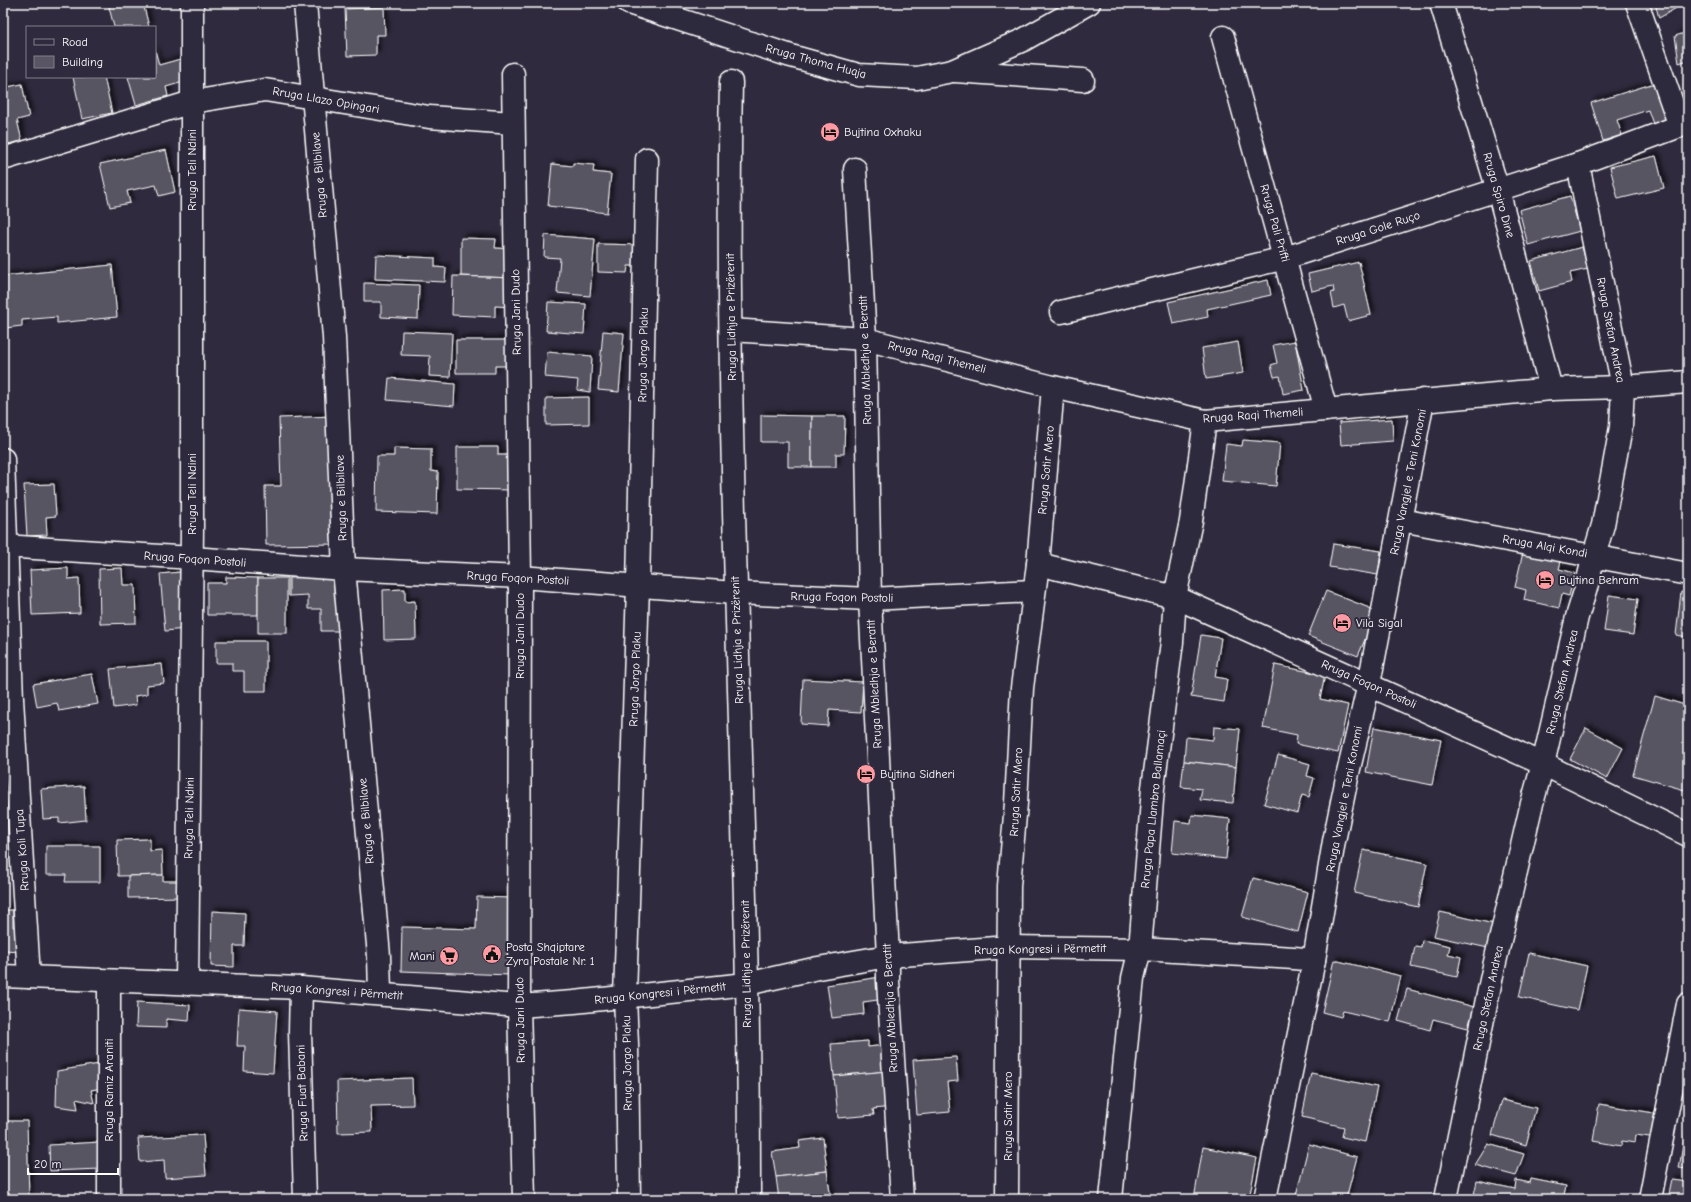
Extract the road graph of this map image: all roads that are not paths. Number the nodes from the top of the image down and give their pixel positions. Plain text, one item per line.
1 (192, 3) edge
2 (305, 3) edge
3 (629, 3) edge
4 (1089, 3) edge
5 (1441, 3) edge
6 (1637, 3) edge
7 (1223, 37) dead end
8 (952, 71) junction
9 (513, 74) dead end
10 (1083, 80) dead end
11 (731, 82) dead end
12 (312, 98) junction
13 (192, 102) junction
14 (513, 123) junction
15 (1684, 125) edge
16 (3, 159) edge
17 (647, 159) dead end
18 (1578, 164) junction
19 (855, 169) dead end
20 (1498, 190) junction
21 (1285, 258) junction
22 (1061, 312) dead end
23 (731, 330) junction
24 (865, 339) junction
25 (1688, 382) edge
26 (1053, 387) junction
27 (1623, 387) junction
28 (1551, 389) junction
29 (1423, 400) junction
30 (1326, 410) junction
31 (1206, 421) junction
32 (3, 460) edge
33 (1401, 520) junction
34 (5, 547) edge
35 (1594, 555) junction
36 (192, 558) junction
37 (1038, 564) junction
38 (344, 569) junction
39 (1688, 574) edge
40 (520, 577) junction
41 (638, 586) junction
42 (1034, 591) junction
43 (735, 593) junction
44 (1175, 597) junction
45 (870, 599) junction
46 (1369, 684) junction
47 (7, 699) edge
48 (1543, 764) junction
49 (10, 783) edge
50 (1688, 835) edge
51 (1009, 947) junction
52 (1140, 949) junction
53 (888, 956) junction
54 (1314, 960) junction
55 (3, 976) edge
56 (29, 977) junction
57 (109, 981) junction
58 (187, 984) junction
59 (747, 984) junction
60 (301, 988) junction
61 (380, 993) junction
62 (625, 997) junction
63 (1688, 1004) edge
64 (519, 1006) junction
65 (109, 1199) edge
66 (305, 1199) edge
67 (524, 1199) edge
68 (629, 1199) edge
69 (749, 1199) edge
70 (902, 1199) edge
71 (1007, 1199) edge
72 (1111, 1199) edge
73 (1266, 1199) edge
74 (1446, 1199) edge
75 (1650, 1199) edge

1 - 13 street, Rruga Teli Ndini
2 - 12 street, Rruga e Bilbilave
3 - 8 street, Rruga Thoma Huaja
4 - 8 street, Rruga Thoma Huaja
5 - 20 street, Rruga Spiro Dine
6 - 15 street
7 - 21 street, Rruga Pali Prifti
8 - 10 street
9 - 14 street, Rruga Jani Dudo
11 - 23 street, Rruga Lidhja e Prizërenit
12 - 13 street, Rruga Llazo Opingari
12 - 14 street, Rruga Llazo Opingari
12 - 38 street, Rruga e Bilbilave
13 - 16 street, Rruga Llazo Opingari
13 - 36 street, Rruga Teli Ndini
14 - 40 street, Rruga Jani Dudo
15 - 18 street, Rruga Gole Ruço
17 - 41 street, Rruga Jorgo Plaku
18 - 20 street, Rruga Gole Ruço
18 - 27 street, Rruga Stefan Andrea
19 - 24 street, Rruga Mbledhja e Beratit
20 - 21 street, Rruga Gole Ruço
20 - 28 street, Rruga Spiro Dine
21 - 22 street, Rruga Gole Ruço
21 - 30 street, Rruga Pali Prifti
23 - 24 street, Rruga Raqi Themeli
23 - 43 street, Rruga Lidhja e Prizërenit
24 - 26 street, Rruga Raqi Themeli
24 - 45 street, Rruga Mbledhja e Beratit
25 - 27 street, Rruga Raqi Themeli
26 - 31 street, Rruga Raqi Themeli
26 - 37 street, Rruga Sotir Mero
27 - 28 street, Rruga Raqi Themeli
27 - 35 street, Rruga Stefan Andrea
28 - 29 street, Rruga Raqi Themeli
29 - 30 street, Rruga Raqi Themeli
29 - 33 street, Rruga Vangjel e Teni Konomi
30 - 31 street, Rruga Raqi Themeli
31 - 44 street, Rruga Papa Llambro Ballamaçi
32 - 34 street, Rruga Koli Tupa
33 - 35 street, Rruga Alqi Kondi
33 - 46 street, Rruga Vangjel e Teni Konomi
34 - 36 street, Rruga Foqon Postoli
34 - 47 street, Rruga Koli Tupa
35 - 39 street, Rruga Alqi Kondi
35 - 48 street, Rruga Stefan Andrea
36 - 38 street, Rruga Foqon Postoli
36 - 58 street, Rruga Teli Ndini
37 - 42 street, Rruga Sotir Mero
37 - 44 street, Rruga Foqon Postoli
38 - 40 street, Rruga Foqon Postoli
38 - 61 street, Rruga e Bilbilave
40 - 41 street, Rruga Foqon Postoli
40 - 64 street, Rruga Jani Dudo
41 - 43 street, Rruga Foqon Postoli
41 - 62 street, Rruga Jorgo Plaku
42 - 45 street, Rruga Foqon Postoli
42 - 51 street, Rruga Sotir Mero
43 - 45 street, Rruga Foqon Postoli
43 - 59 street, Rruga Lidhja e Prizërenit
44 - 46 street, Rruga Foqon Postoli
44 - 52 street, Rruga Papa Llambro Ballamaçi
45 - 53 street, Rruga Mbledhja e Beratit
46 - 48 street, Rruga Foqon Postoli
46 - 54 street, Rruga Vangjel e Teni Konomi
47 - 49 street, Rruga Koli Tupa
48 - 50 street, Rruga Foqon Postoli
48 - 74 street, Rruga Stefan Andrea
49 - 56 street, Rruga Koli Tupa
51 - 52 street, Rruga Kongresi i Përmetit
51 - 53 street, Rruga Kongresi i Përmetit
51 - 71 street, Rruga Sotir Mero
52 - 54 street, Rruga Kongresi i Përmetit
52 - 72 street, Rruga Papa Llambro Ballamaçi
53 - 59 street, Rruga Kongresi i Përmetit
53 - 70 street, Rruga Mbledhja e Beratit
54 - 73 street, Rruga Vangjel e Teni Konomi
55 - 56 street, Rruga Kongresi i Përmetit
56 - 57 street, Rruga Kongresi i Përmetit
57 - 58 street, Rruga Kongresi i Përmetit
57 - 65 street, Rruga Ramiz Araniti
58 - 60 street, Rruga Kongresi i Përmetit
59 - 62 street, Rruga Kongresi i Përmetit
59 - 69 street, Rruga Lidhja e Prizërenit
60 - 61 street, Rruga Kongresi i Përmetit
60 - 66 street, Rruga Fuat Babani
61 - 64 street, Rruga Kongresi i Përmetit
62 - 64 street, Rruga Kongresi i Përmetit
62 - 68 street, Rruga Jorgo Plaku
63 - 75 street
64 - 67 street, Rruga Jani Dudo

